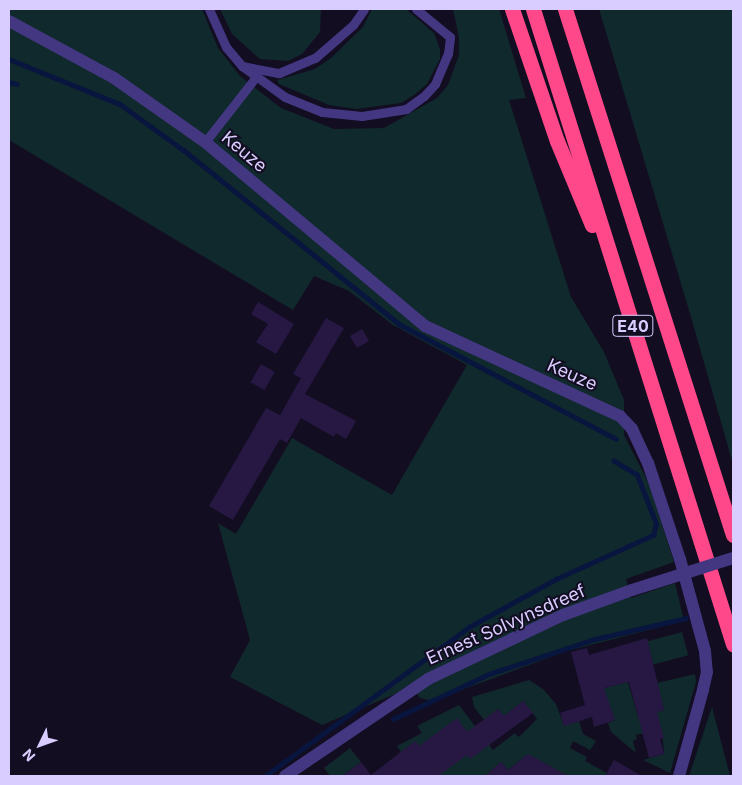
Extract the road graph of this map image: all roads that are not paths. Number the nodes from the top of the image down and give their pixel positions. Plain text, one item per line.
1 (209, 9) edge
2 (364, 9) edge
3 (416, 9) edge
4 (512, 9) edge
5 (533, 9) edge
6 (565, 9) edge
7 (9, 21) edge
8 (242, 66) junction
9 (255, 78) junction
10 (205, 142) junction
11 (630, 315) junction
12 (733, 535) edge
13 (733, 558) edge
14 (733, 644) edge
15 (285, 776) edge
16 (679, 776) edge

1 - 8 lane
2 - 8 lane
3 - 9 lane
4 - 11 highway
5 - 11 highway, E40
6 - 12 highway, E40
7 - 10 street, Keuze
8 - 9 lane
9 - 10 lane, Keuze
10 - 16 street, Keuze
11 - 14 highway, E40
13 - 15 street, Ernest Solvynsdreef, bridge

